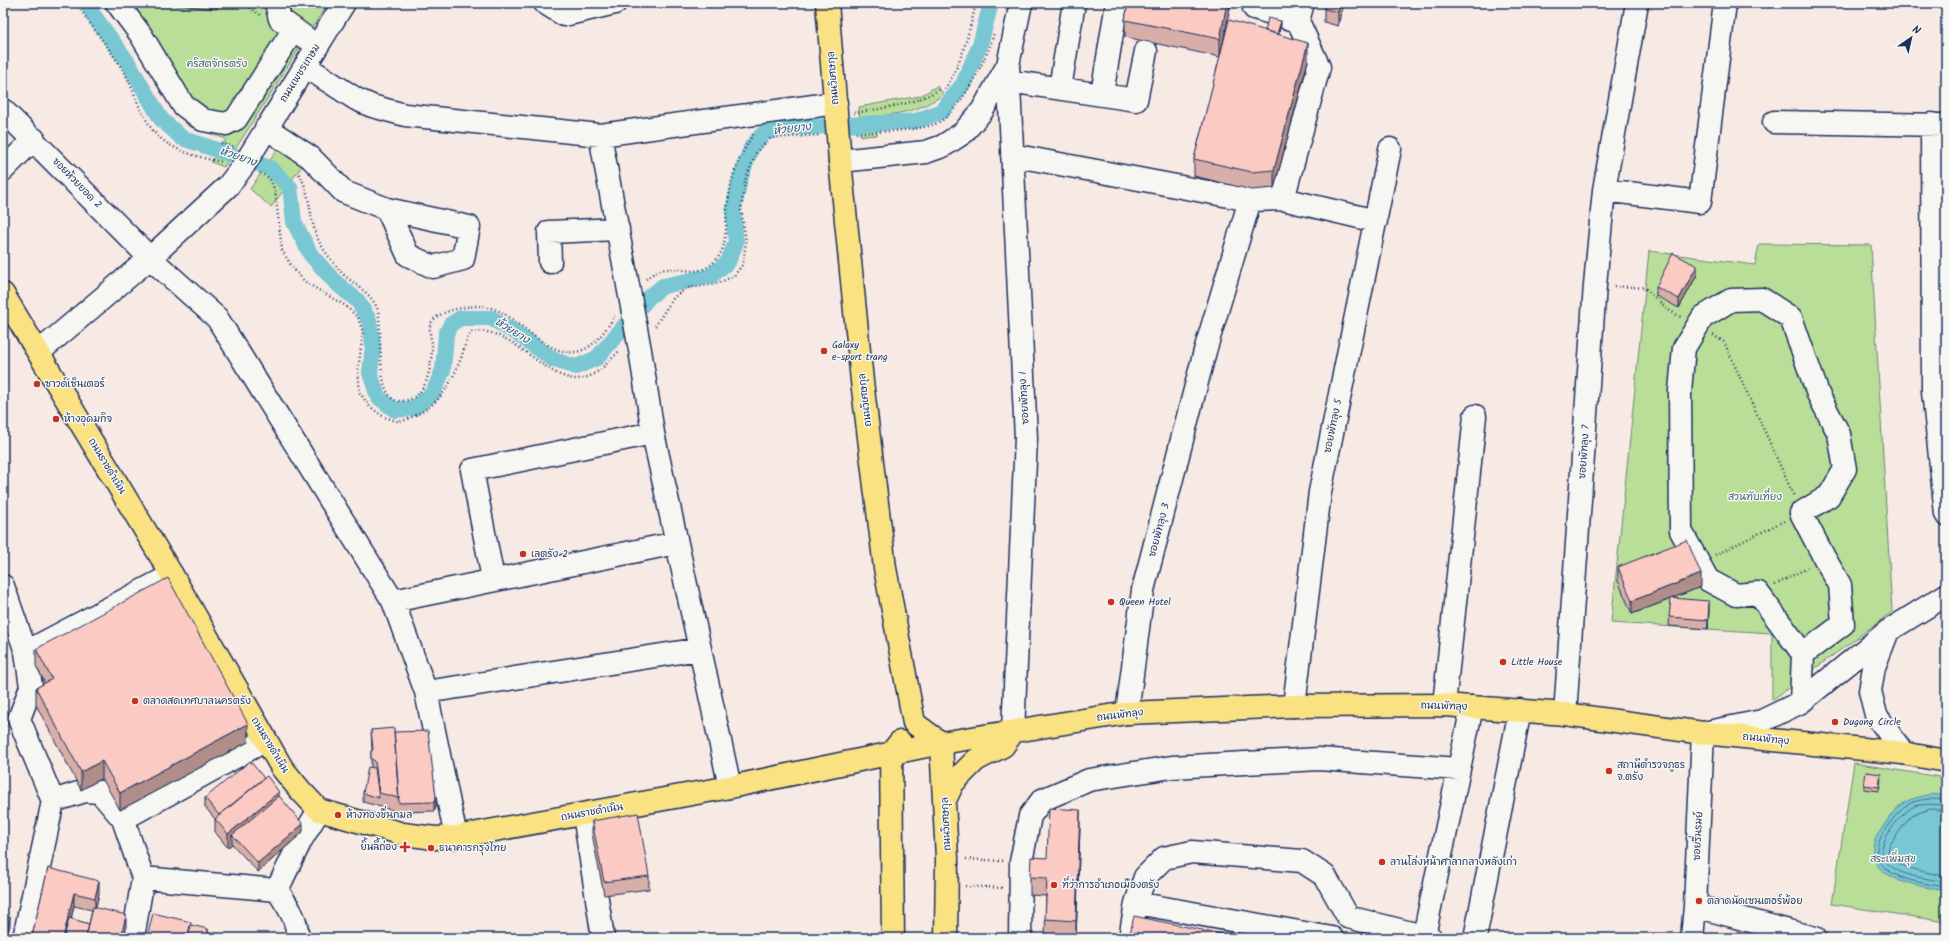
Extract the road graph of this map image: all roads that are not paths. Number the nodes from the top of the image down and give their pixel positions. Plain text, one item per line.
1 (117, 3) edge
2 (276, 3) edge
3 (344, 3) edge
4 (545, 3) edge
5 (615, 3) edge
6 (827, 3) edge
7 (1021, 3) edge
8 (1074, 3) edge
9 (1117, 3) edge
10 (1255, 3) edge
11 (1637, 3) edge
12 (1726, 3) edge
13 (1300, 12) edge
14 (294, 29) junction
15 (317, 46) junction
16 (1146, 51) dead end
17 (305, 66) junction
18 (1008, 73) junction
19 (1060, 88) junction
20 (1102, 94) junction
21 (3, 110) edge
22 (1774, 122) dead end
23 (1939, 125) edge
24 (838, 133) junction
25 (262, 135) junction
26 (600, 135) junction
27 (34, 140) junction
28 (1390, 149) dead end
29 (1012, 155) junction
30 (3, 170) edge
31 (1604, 190) junction
32 (1283, 199) junction
33 (1250, 200) junction
34 (387, 208) dead end
35 (1376, 221) junction
36 (618, 229) junction
37 (150, 258) junction
38 (550, 262) dead end
39 (3, 294) edge
40 (39, 352) junction
41 (1475, 416) dead end
42 (653, 433) junction
43 (1946, 514) edge
44 (676, 543) junction
45 (172, 575) junction
46 (493, 579) junction
47 (3, 586) edge
48 (1946, 595) edge
49 (393, 601) junction
50 (1888, 631) junction
51 (700, 649) junction
52 (26, 652) junction
53 (1803, 654) junction
54 (426, 692) junction
55 (1801, 702) junction
56 (1444, 705) junction
57 (1294, 706) junction
58 (1472, 707) junction
59 (1520, 710) junction
60 (1127, 712) junction
61 (1565, 714) junction
62 (11, 717) edge
63 (914, 724) junction
64 (1013, 732) junction
65 (1703, 733) junction
66 (266, 740) junction
67 (942, 743) junction
68 (891, 753) junction
69 (1903, 753) junction
70 (1946, 761) edge
71 (1459, 769) junction
72 (730, 787) junction
73 (945, 800) junction
74 (53, 801) junction
75 (319, 810) junction
76 (584, 814) junction
77 (123, 819) junction
78 (456, 837) junction
79 (143, 878) junction
80 (277, 890) junction
81 (1136, 903) junction
82 (1695, 906) junction
83 (1348, 917) junction
84 (1428, 937) edge
85 (24, 938) edge
86 (133, 938) edge
87 (297, 938) edge
88 (603, 938) edge
89 (893, 938) edge
90 (946, 938) edge
91 (1020, 938) edge
92 (1130, 938) edge
93 (1332, 938) edge
94 (1343, 938) edge
95 (1475, 938) edge
96 (1692, 938) edge
97 (1815, 938) edge

1 - 14 street
2 - 14 street
3 - 15 street, ถนนเพชรเกษม
4 - 5 street
6 - 24 main road, ถนนวิเศษกุล
7 - 18 street
8 - 19 street
9 - 20 street
10 - 13 street
11 - 31 street, ซอยพัทลุง 7
12 - 31 street
13 - 32 street
14 - 15 street
15 - 17 street, ถนนเพชรเกษม
16 - 20 street
17 - 25 street, ถนนเพชรเกษม
17 - 26 street
18 - 19 street
18 - 24 street
18 - 29 street, ซอยพัทลุง 1
19 - 20 street
21 - 27 street, ซอยห้วยยอด 2
22 - 23 street
23 - 43 street
24 - 26 street
24 - 63 main road, ถนนวิเศษกุล
25 - 34 street
25 - 37 street, ถนนเพชรเกษม
26 - 36 street
27 - 30 street
27 - 37 street, ซอยห้วยยอด 2
28 - 35 street, ซอยพัทลุง 5
29 - 33 street
29 - 64 street, ซอยพัทลุง 1
31 - 61 street, ซอยพัทลุง 7
32 - 33 street
32 - 35 street
33 - 60 street, ซอยพัทลุง 3
35 - 57 street, ซอยพัทลุง 5
36 - 38 street
36 - 42 street
37 - 40 street, ถนนเพชรเกษม
37 - 49 street, ซอยห้วยยอด 2
39 - 40 main road, ถนนราชดำเนิน
40 - 45 main road, ถนนราชดำเนิน
41 - 56 street
42 - 44 street
42 - 46 street
44 - 46 street
44 - 51 street
45 - 52 street
45 - 66 main road, ถนนราชดำเนิน
46 - 49 street
47 - 52 street
48 - 50 street
49 - 54 street, ซอยห้วยยอด 2
50 - 55 street
50 - 69 street
51 - 54 street
51 - 72 street
52 - 62 street
53 - 53 street
53 - 55 street
54 - 78 street, ซอยห้วยยอด 2
55 - 65 street
56 - 57 main road, ถนนพัทลุง
56 - 58 main road, ถนนพัทลุง
57 - 60 main road, ถนนพัทลุง
58 - 59 main road, ถนนพัทลุง
58 - 71 street
59 - 61 main road, ถนนพัทลุง
59 - 95 street
60 - 64 main road, ถนนพัทลุง
61 - 65 main road, ถนนพัทลุง
62 - 74 street
63 - 67 main road
63 - 68 main road
64 - 67 main road, ถนนพัทลุง
64 - 73 main road
65 - 69 main road, ถนนพัทลุง
65 - 82 street, ซอยรื่นรมย์
66 - 75 main road, ถนนราชดำเนิน
66 - 77 street
67 - 68 main road, ถนนราชดำเนิน
67 - 73 main road, ถนนวิเศษกุล
68 - 72 main road, ถนนราชดำเนิน
68 - 89 main road
69 - 70 main road, ถนนพัทลุง
71 - 84 street
71 - 91 street
72 - 76 main road, ถนนราชดำเนิน
73 - 90 main road, ถนนวิเศษกุล
74 - 77 street
74 - 85 street
75 - 78 main road, ถนนราชดำเนิน
75 - 80 street
76 - 78 main road, ถนนราชดำเนิน
76 - 88 street
77 - 79 street
79 - 80 street
79 - 86 street
80 - 87 street
81 - 83 street
81 - 92 street
81 - 93 street
82 - 96 street, ซอยรื่นรมย์
82 - 97 street
83 - 84 street
83 - 94 street

